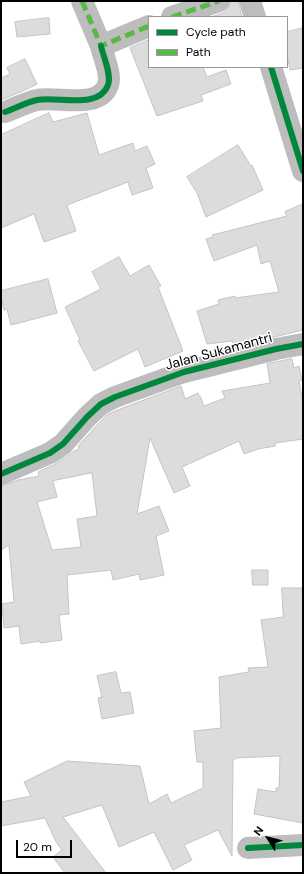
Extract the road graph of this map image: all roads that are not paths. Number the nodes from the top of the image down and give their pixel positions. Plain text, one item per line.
1 (82, 1) edge
2 (219, 1) edge
3 (250, 1) edge
4 (175, 16) edge
5 (255, 16) edge
6 (148, 26) edge
7 (100, 46) junction
8 (271, 68) edge
9 (6, 112) dead end
10 (303, 171) edge
11 (303, 344) edge
12 (1, 474) edge
13 (303, 845) edge
14 (248, 848) dead end

1 - 7 street
2 - 4 street
3 - 5 street
6 - 7 street
7 - 9 street
8 - 10 street
11 - 12 street, Jalan Sukamantri
13 - 14 street

